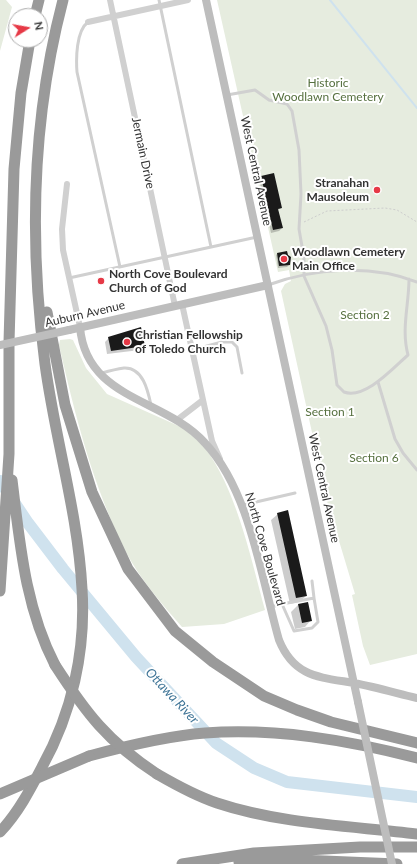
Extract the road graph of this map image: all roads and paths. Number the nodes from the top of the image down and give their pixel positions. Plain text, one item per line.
1 (62, 0) edge
2 (110, 0) edge
3 (188, 0) edge
4 (206, 0) edge
5 (159, 3) edge
6 (114, 16) junction
7 (88, 22) joint
8 (29, 48) edge
9 (227, 95) junction
10 (67, 184) dead end
11 (417, 222) edge
12 (299, 224) junction
13 (258, 236) junction
14 (211, 247) junction
15 (37, 252) junction
16 (164, 257) junction
17 (120, 267) junction
18 (304, 276) junction
19 (69, 278) junction
20 (409, 279) junction
21 (417, 282) edge
22 (268, 285) junction
23 (178, 305) junction
24 (80, 327) junction
25 (0, 346) edge
26 (192, 350) junction
27 (242, 373) dead end
28 (98, 374) junction
29 (378, 382) junction
30 (203, 400) junction
31 (151, 406) junction
32 (177, 420) junction
33 (9, 449) junction
34 (222, 464) junction
35 (417, 470) edge
36 (295, 493) dead end
37 (241, 506) junction
38 (312, 581) dead end
39 (0, 591) edge
40 (314, 598) junction
41 (282, 604) junction
42 (269, 607) junction
43 (354, 683) junction
44 (417, 698) edge
45 (417, 743) edge
46 (417, 758) edge
47 (0, 794) edge
48 (0, 832) edge
49 (417, 834) edge
50 (417, 847) edge
51 (182, 864) edge
52 (207, 864) edge
53 (392, 864) edge
54 (397, 864) edge

1 - 15 highway
2 - 6 street, Jermain Drive
3 - 5 street
4 - 9 main road, West Central Avenue
5 - 6 street
5 - 14 lane
6 - 7 street
6 - 16 street, Jermain Drive
7 - 17 lane
8 - 33 highway
9 - 12 lane
9 - 13 main road, West Central Avenue
10 - 19 street, North Cove Boulevard
11 - 12 path
12 - 18 lane
13 - 14 lane
13 - 22 main road, West Central Avenue
14 - 16 lane
15 - 45 highway
15 - 48 highway
16 - 17 lane
16 - 23 street, Jermain Drive
17 - 19 lane
18 - 20 lane
18 - 22 lane
18 - 29 lane
19 - 24 street, North Cove Boulevard
20 - 21 lane
20 - 29 lane
22 - 23 main road, Auburn Avenue
22 - 43 main road, West Central Avenue
23 - 24 main road, Auburn Avenue
23 - 26 street, Jermain Drive
24 - 25 main road, Auburn Avenue, bridge
24 - 28 main road, North Cove Boulevard
26 - 27 lane
26 - 30 street, Jermain Drive
28 - 31 main road, North Cove Boulevard
28 - 31 lane
29 - 35 lane
30 - 32 street
30 - 34 street, Jermain Drive
31 - 32 main road, North Cove Boulevard
32 - 34 main road, North Cove Boulevard
33 - 39 highway
33 - 49 highway, bridge
34 - 37 main road, North Cove Boulevard
36 - 37 lane
37 - 42 main road, North Cove Boulevard
38 - 40 lane
40 - 41 lane
40 - 41 lane
41 - 42 lane
42 - 43 main road, North Cove Boulevard
43 - 44 main road, North Cove Boulevard
43 - 53 main road, West Central Avenue, bridge
46 - 47 highway, bridge
50 - 51 highway
52 - 54 highway

